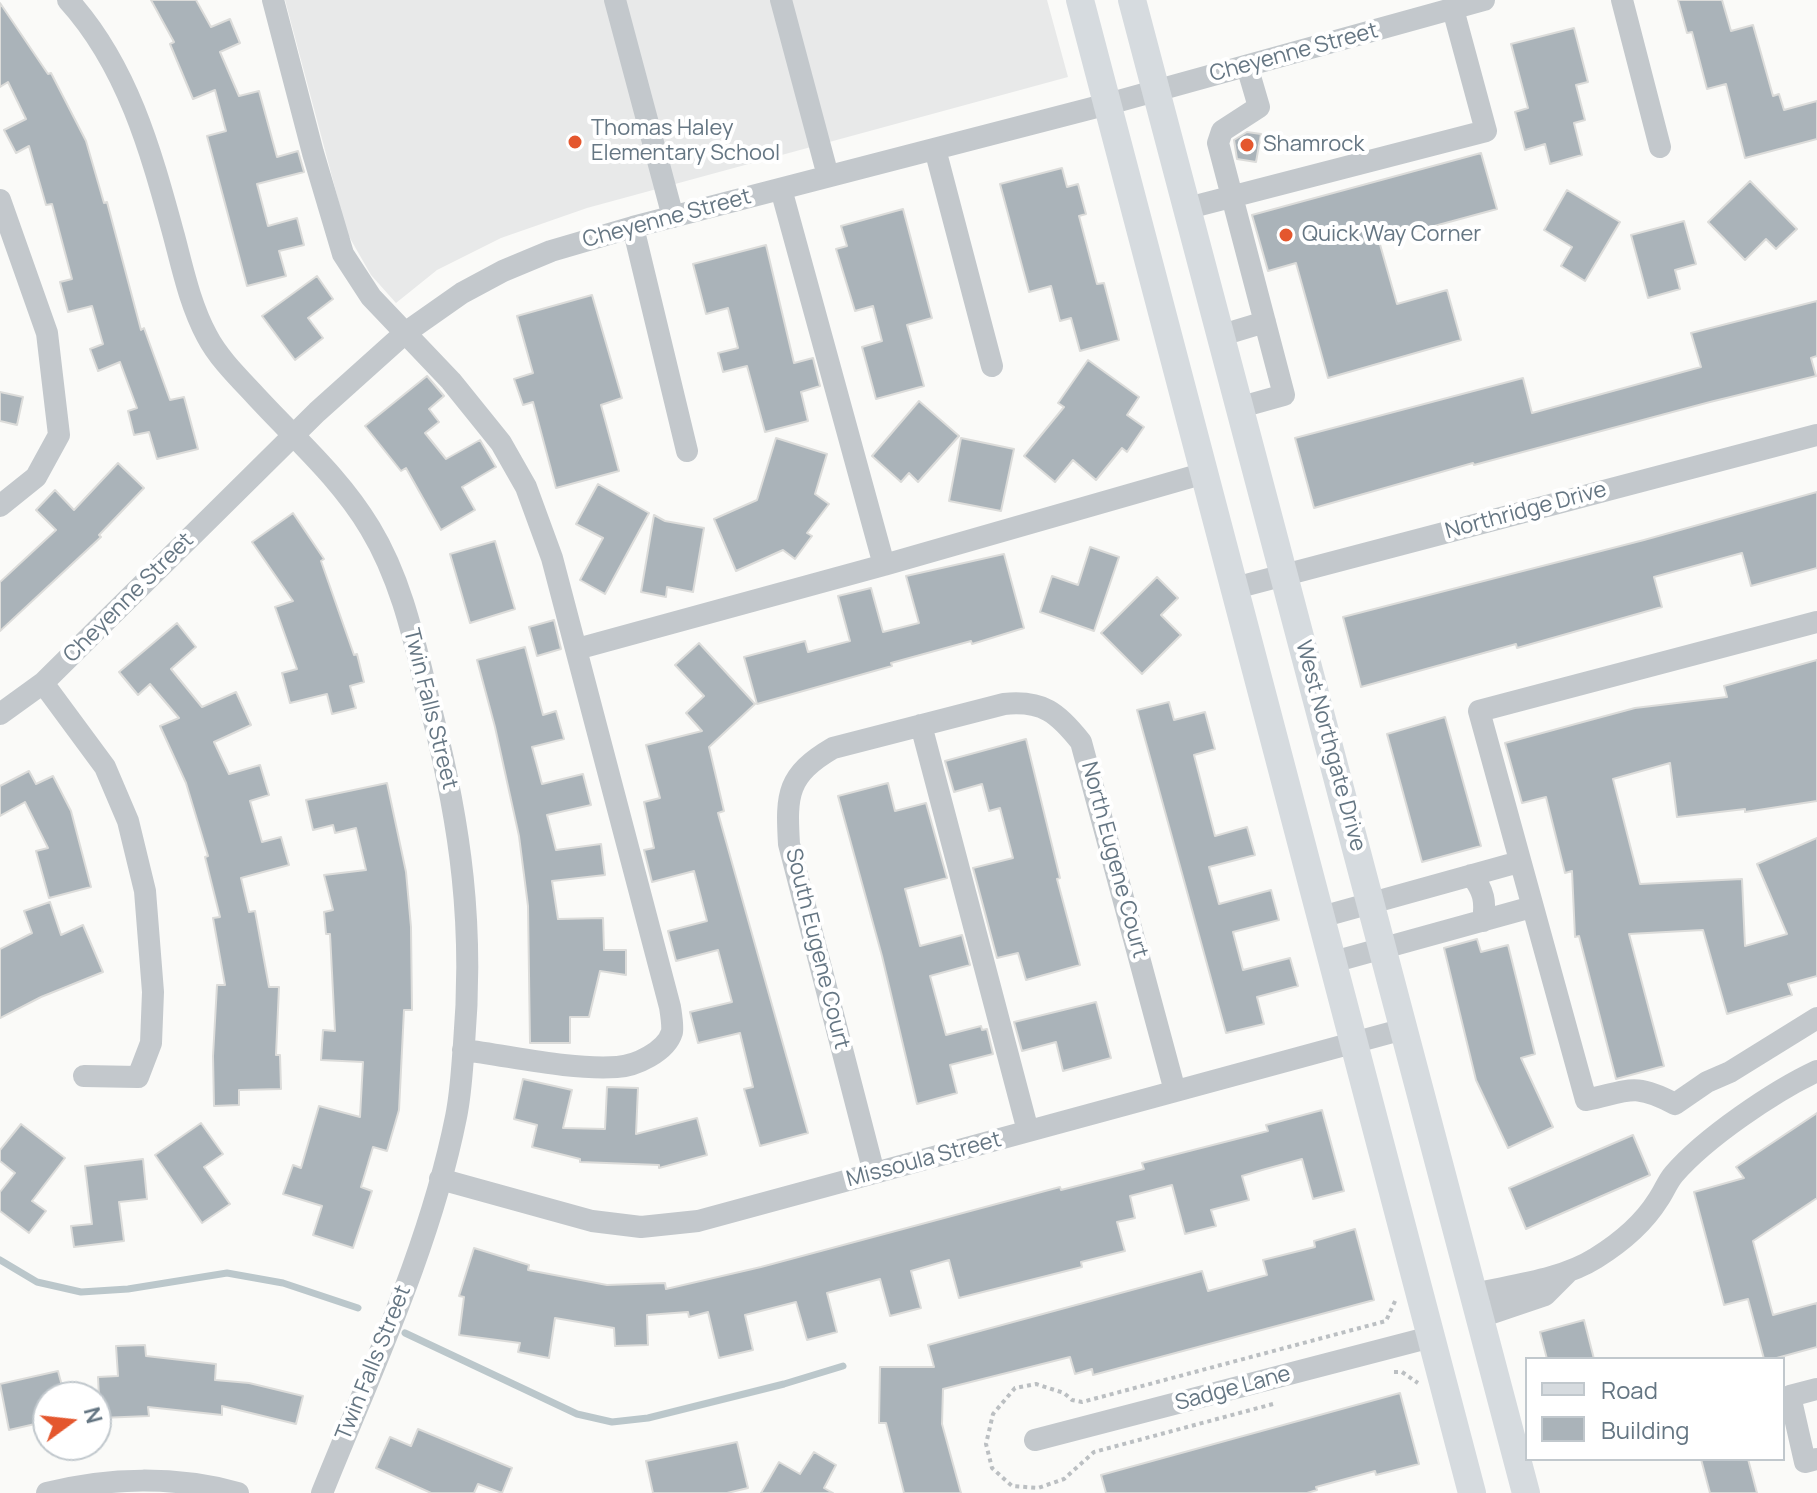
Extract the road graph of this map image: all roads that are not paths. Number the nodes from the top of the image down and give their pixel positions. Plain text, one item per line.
1 (68, 0) edge
2 (273, 0) edge
3 (615, 0) edge
4 (781, 0) edge
5 (1080, 0) edge
6 (1132, 0) edge
7 (1484, 0) edge
8 (1622, 0) edge
9 (1429, 8) edge
10 (1453, 9) junction
11 (1247, 66) junction
12 (1156, 91) junction
13 (1108, 104) junction
14 (1660, 147) dead end
15 (935, 149) junction
16 (828, 176) junction
17 (781, 189) junction
18 (1232, 197) junction
19 (0, 200) edge
20 (1188, 208) junction
21 (673, 217) junction
22 (633, 227) junction
23 (1265, 322) junction
24 (405, 333) junction
25 (1222, 335) junction
26 (992, 366) dead end
27 (1241, 407) junction
28 (1817, 435) edge
29 (294, 436) junction
30 (687, 451) dead end
31 (1205, 473) junction
32 (0, 506) edge
33 (884, 565) junction
34 (1285, 574) junction
35 (1235, 588) junction
36 (1817, 622) edge
37 (577, 649) junction
38 (43, 683) junction
39 (0, 714) edge
40 (927, 723) junction
41 (1519, 862) junction
42 (1471, 875) junction
43 (1371, 903) junction
44 (1532, 907) junction
45 (1321, 917) junction
46 (1483, 921) junction
47 (1383, 948) junction
48 (1333, 962) junction
49 (1817, 1018) edge
50 (1404, 1029) junction
51 (1354, 1042) junction
52 (463, 1050) junction
53 (1817, 1071) edge
54 (84, 1076) dead end
55 (1175, 1091) junction
56 (1028, 1131) junction
57 (874, 1173) junction
58 (440, 1179) junction
59 (1477, 1306) junction
60 (1431, 1337) junction
61 (1817, 1389) edge
62 (1035, 1440) dead end
63 (1817, 1459) edge
64 (168, 1487) edge
65 (47, 1493) edge
66 (238, 1493) edge
67 (322, 1493) edge
68 (1472, 1493) edge
69 (1526, 1493) edge

1 - 29 street, Twin Falls Street
2 - 24 street
3 - 21 street
4 - 16 street
5 - 13 main road
6 - 12 main road, West Northgate Drive
7 - 10 street, Cheyenne Street
8 - 14 street
9 - 10 street, Cheyenne Street
9 - 11 street, Cheyenne Street
10 - 18 street
11 - 12 street, Cheyenne Street
11 - 18 street
12 - 13 street, Cheyenne Street
12 - 20 main road, West Northgate Drive
13 - 15 street, Cheyenne Street
13 - 31 main road
15 - 16 street, Cheyenne Street
15 - 26 street
16 - 17 street, Cheyenne Street
17 - 21 street, Cheyenne Street
17 - 33 street
18 - 20 street
18 - 23 street
19 - 32 street
20 - 25 main road, West Northgate Drive
21 - 22 street, Cheyenne Street
22 - 24 street, Cheyenne Street
22 - 30 street
23 - 25 street
23 - 27 street
24 - 29 street, Cheyenne Street
24 - 37 street
25 - 27 main road, West Northgate Drive
27 - 34 main road, West Northgate Drive
28 - 34 street, Northridge Drive
29 - 38 street, Cheyenne Street
29 - 52 street, Twin Falls Street
31 - 33 street
31 - 35 main road
33 - 37 street
34 - 35 street, Northridge Drive
34 - 43 main road, West Northgate Drive
35 - 45 main road
36 - 41 street
37 - 52 street
38 - 39 street, Cheyenne Street
38 - 54 street
40 - 55 street, North Eugene Court
40 - 56 street
40 - 57 street, South Eugene Court
41 - 42 street
41 - 44 street
42 - 43 street
42 - 46 street
43 - 45 street
43 - 47 main road, West Northgate Drive
44 - 46 street
44 - 49 street
45 - 48 main road
46 - 47 street
47 - 48 street
47 - 50 main road, West Northgate Drive
48 - 51 main road
50 - 51 street, Missoula Street
50 - 59 main road, West Northgate Drive
51 - 55 street, Missoula Street
51 - 60 main road
52 - 58 street, Twin Falls Street
53 - 59 street
55 - 56 street, Missoula Street
56 - 57 street, Missoula Street
57 - 58 street, Missoula Street
58 - 67 street, Twin Falls Street
59 - 69 main road, West Northgate Drive
60 - 62 street, Sadge Lane
60 - 68 main road
61 - 63 street
64 - 65 street
64 - 66 street

